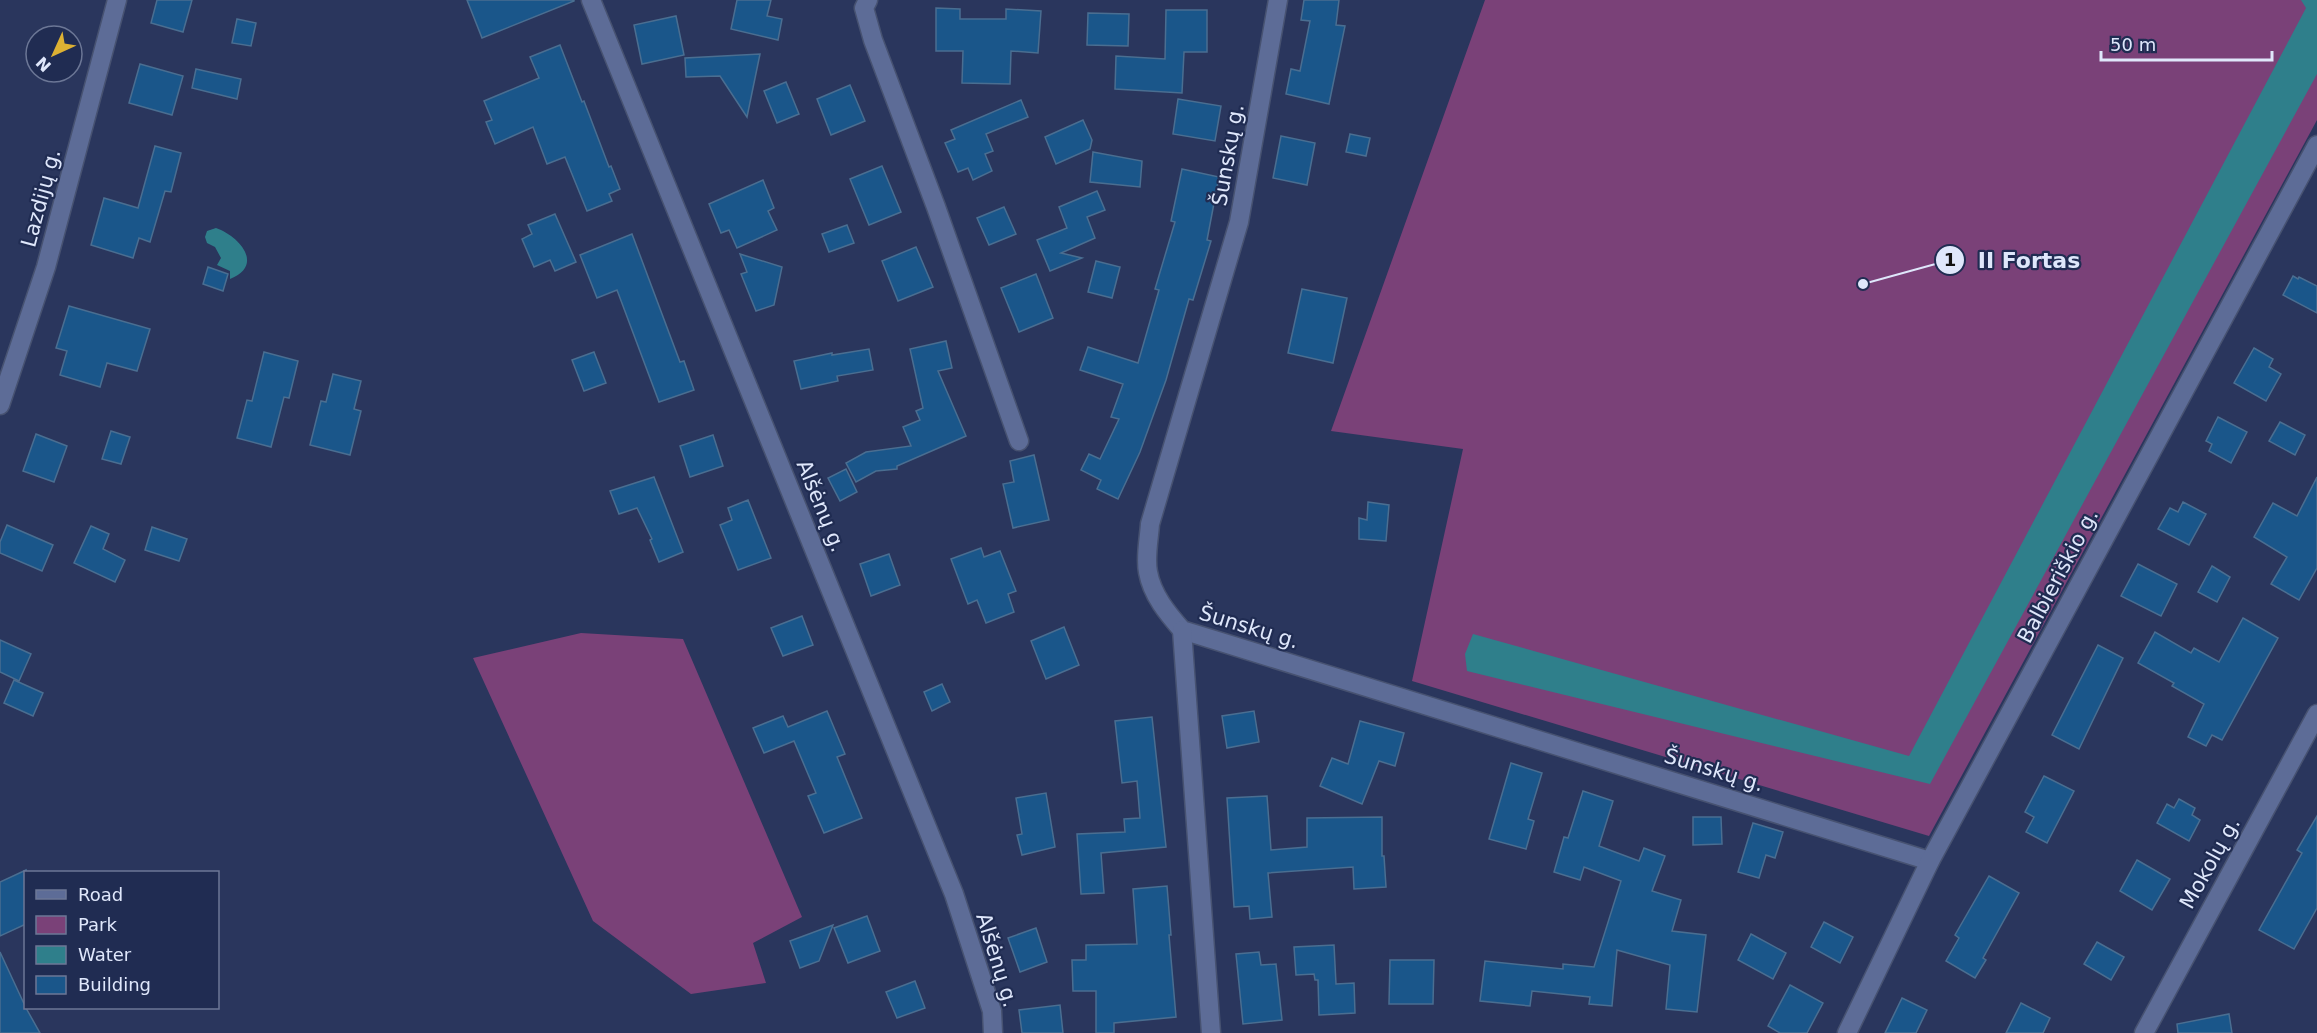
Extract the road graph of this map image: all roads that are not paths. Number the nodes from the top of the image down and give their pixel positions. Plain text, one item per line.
1 (117, 0) edge
2 (591, 0) edge
3 (867, 0) edge
4 (1278, 0) edge
5 (2317, 145) edge
6 (0, 405) edge
7 (1019, 441) dead end
8 (1182, 630) junction
9 (2317, 714) edge
10 (1930, 861) junction
11 (993, 1033) edge
12 (1211, 1033) edge
13 (1847, 1033) edge
14 (2144, 1033) edge

1 - 6 street, Lazdijų g.
2 - 11 street, Alšėnų g.
3 - 7 street
4 - 8 street, Šunskų g.
5 - 10 street, Balbieriškio g.
8 - 10 street, Šunskų g.
8 - 12 street
9 - 14 street, Mokolų g.
10 - 13 street, Balbieriškio g.

